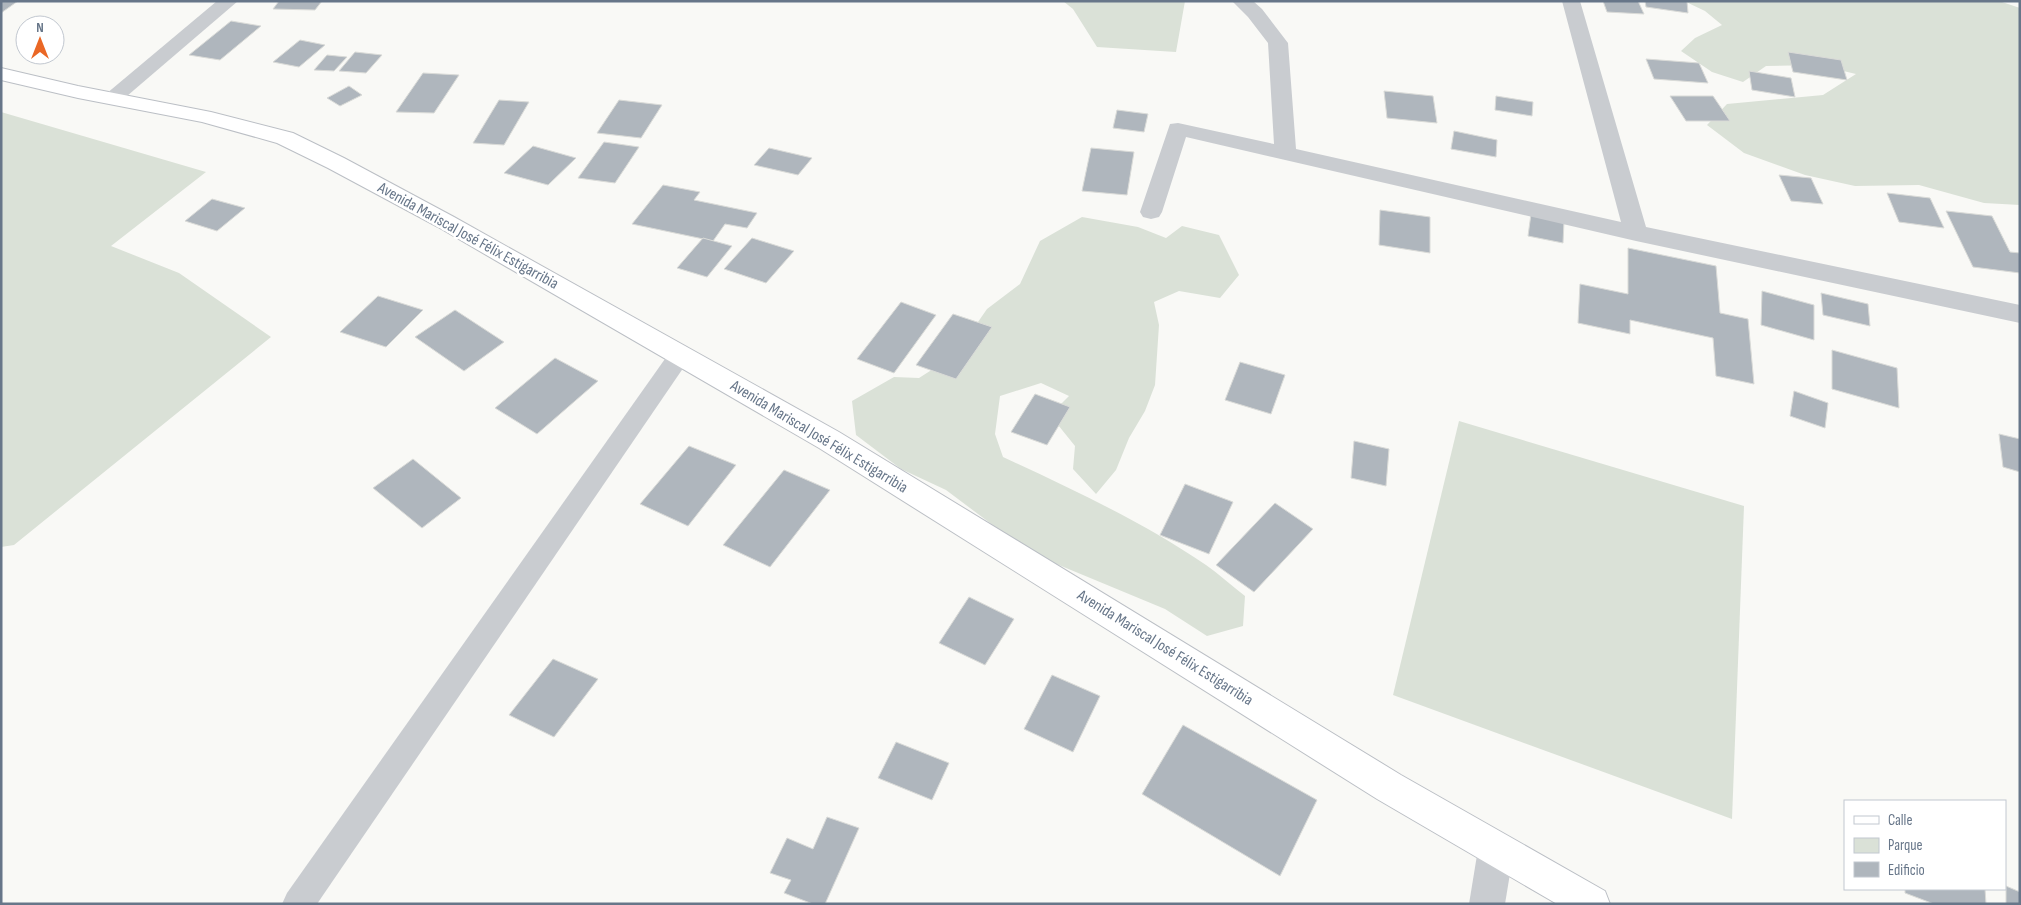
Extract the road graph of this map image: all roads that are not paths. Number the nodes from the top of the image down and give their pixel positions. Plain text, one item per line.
1 (229, 1) edge
2 (1241, 1) edge
3 (1571, 1) edge
4 (1, 74) edge
5 (113, 98) junction
6 (1286, 155) junction
7 (1151, 212) dead end
8 (1636, 233) junction
9 (2020, 314) edge
10 (680, 356) junction
11 (1496, 849) junction
12 (298, 904) edge
13 (1487, 904) edge
14 (1592, 904) edge

1 - 5 street
2 - 6 street
3 - 8 street
4 - 5 main road, Avenida Mariscal José Félix Estigarribia
5 - 10 main road, Avenida Mariscal José Félix Estigarribia
6 - 7 street
6 - 8 street
8 - 9 street
10 - 11 main road, Avenida Mariscal José Félix Estigarribia
10 - 12 lane
11 - 13 street
11 - 14 main road, Avenida Mariscal José Félix Estigarribia

